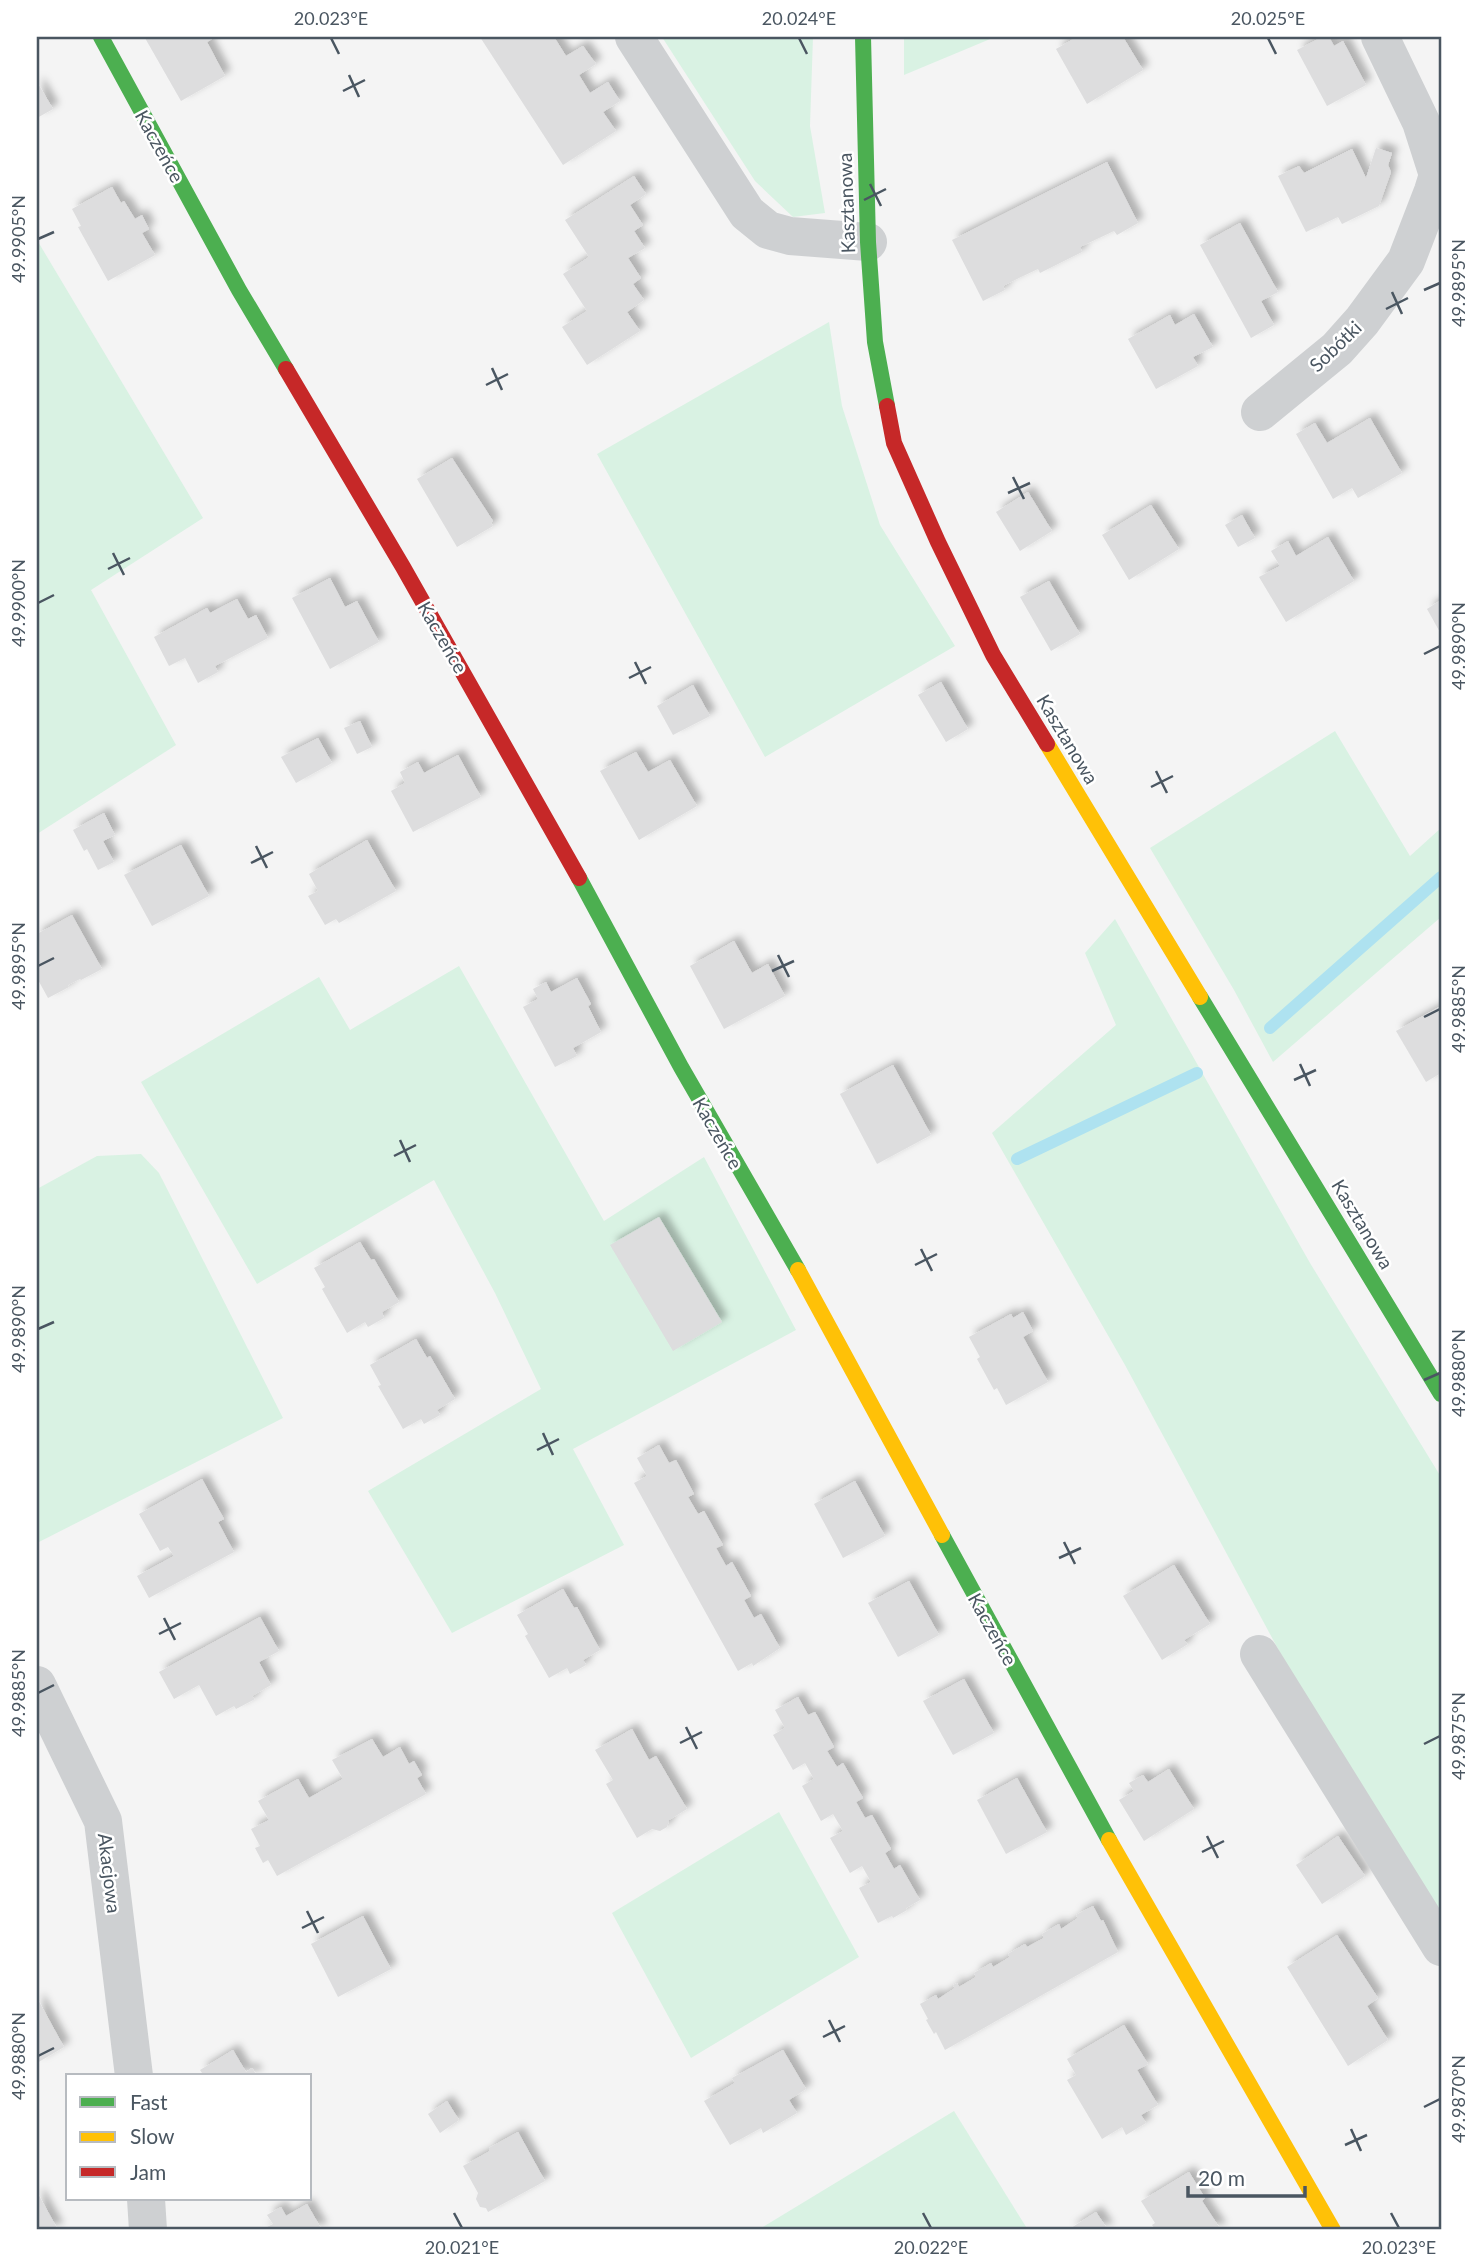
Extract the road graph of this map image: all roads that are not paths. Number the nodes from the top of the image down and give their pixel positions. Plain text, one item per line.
1 (101, 37) edge
2 (634, 37) edge
3 (863, 37) edge
4 (1381, 37) edge
5 (868, 242) junction
6 (1260, 412) dead end
7 (1441, 1394) edge
8 (1259, 1654) dead end
9 (37, 1685) edge
10 (1441, 1947) edge
11 (134, 2074) edge
12 (146, 2200) edge
13 (148, 2230) edge
14 (1333, 2230) edge

1 - 14 street, Kaczeńce
2 - 5 street
3 - 5 street, Kasztanowa
4 - 6 street, Sobótki
5 - 7 street, Kasztanowa
8 - 10 street
9 - 11 street, Akacjowa
12 - 13 street

